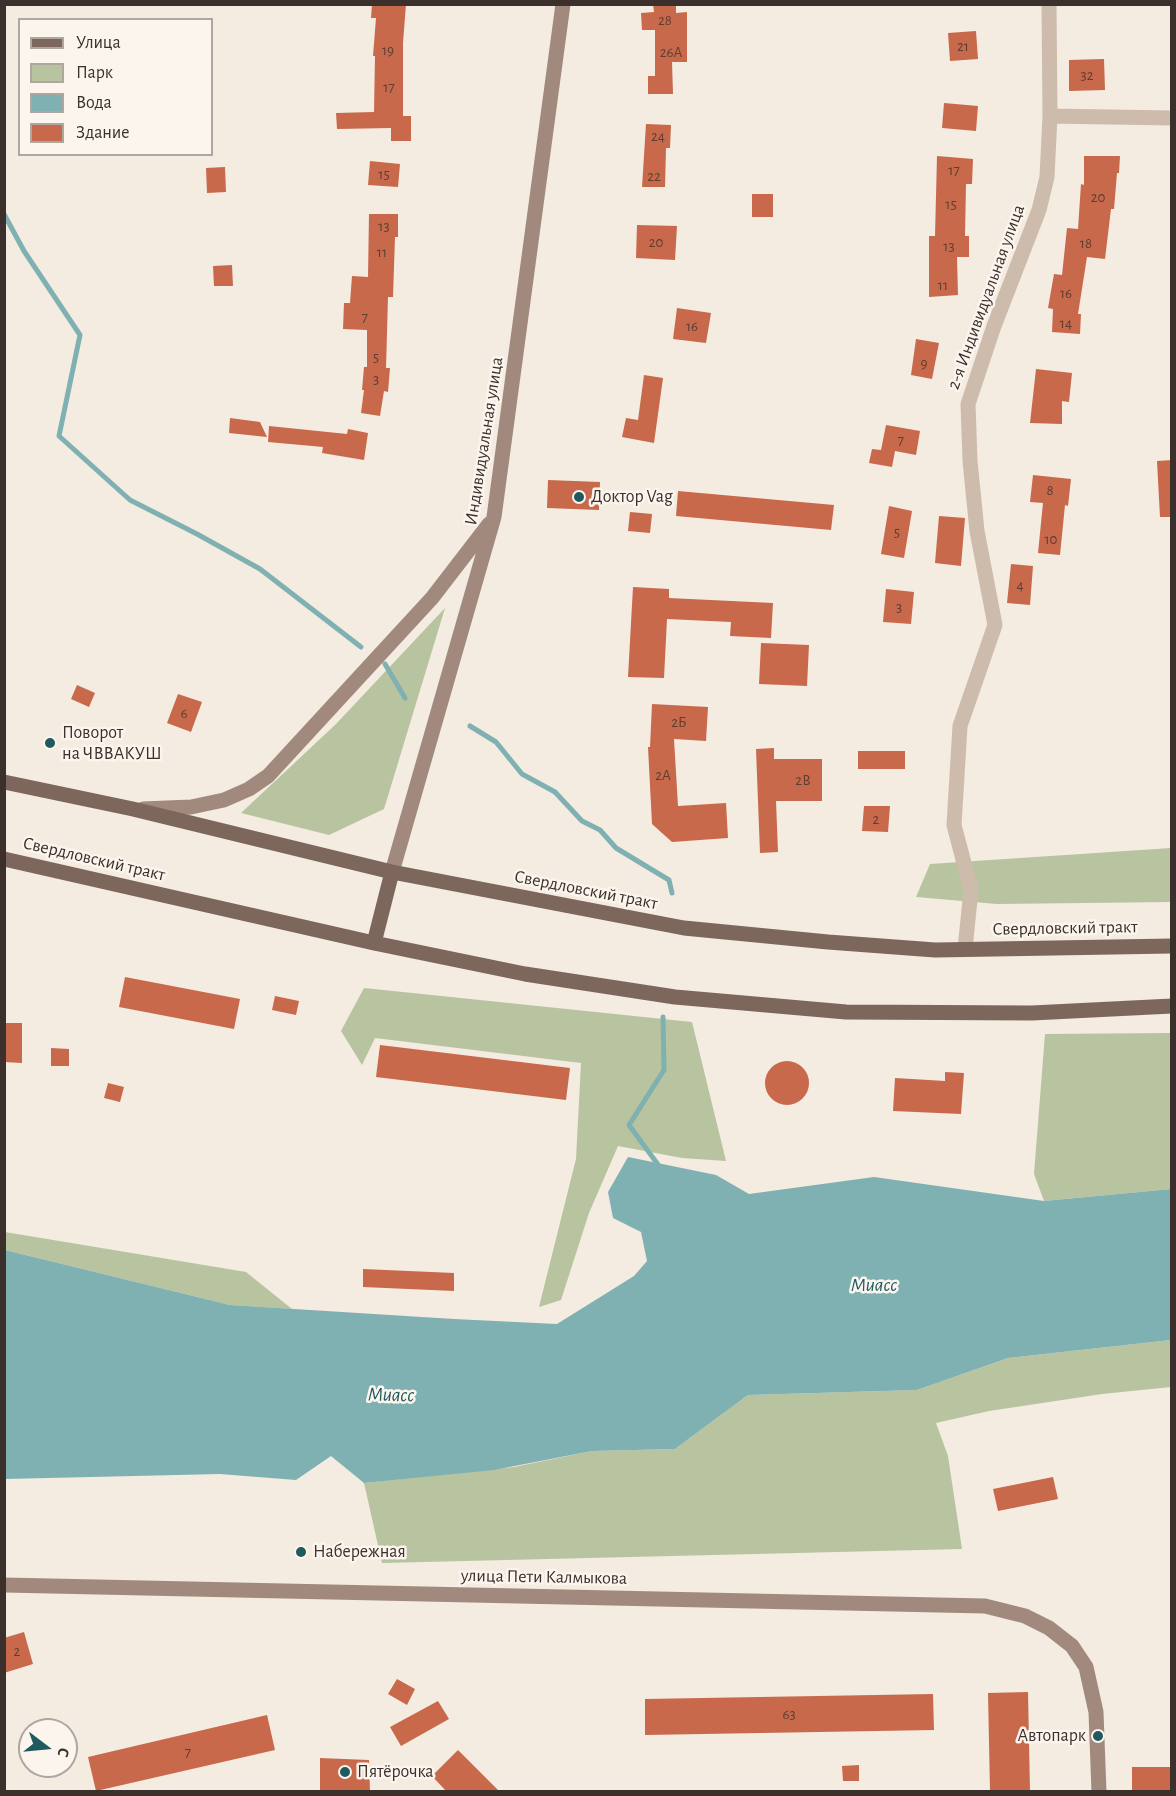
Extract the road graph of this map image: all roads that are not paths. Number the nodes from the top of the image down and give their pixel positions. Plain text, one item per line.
1 (563, 4) edge
2 (1049, 4) edge
3 (1050, 116) junction
4 (1172, 118) edge
5 (494, 517) junction
6 (4, 782) edge
7 (133, 809) junction
8 (4, 859) edge
9 (392, 872) junction
10 (374, 943) junction
11 (1172, 946) edge
12 (965, 949) junction
13 (1172, 1006) edge
14 (4, 1585) edge
15 (1099, 1791) edge

1 - 5 main road, Индивидуальная улица
2 - 3 street, 2-я Индивидуальная улица
3 - 4 street
3 - 12 street, 2-я Индивидуальная улица
5 - 7 main road
5 - 9 main road, Индивидуальная улица
6 - 7 main road, Свердловский тракт
7 - 9 main road, Свердловский тракт
8 - 10 main road, Свердловский тракт
9 - 10 main road
9 - 12 main road, Свердловский тракт
10 - 13 main road, Свердловский тракт
11 - 12 main road, Свердловский тракт
14 - 15 main road, улица Пети Калмыкова

